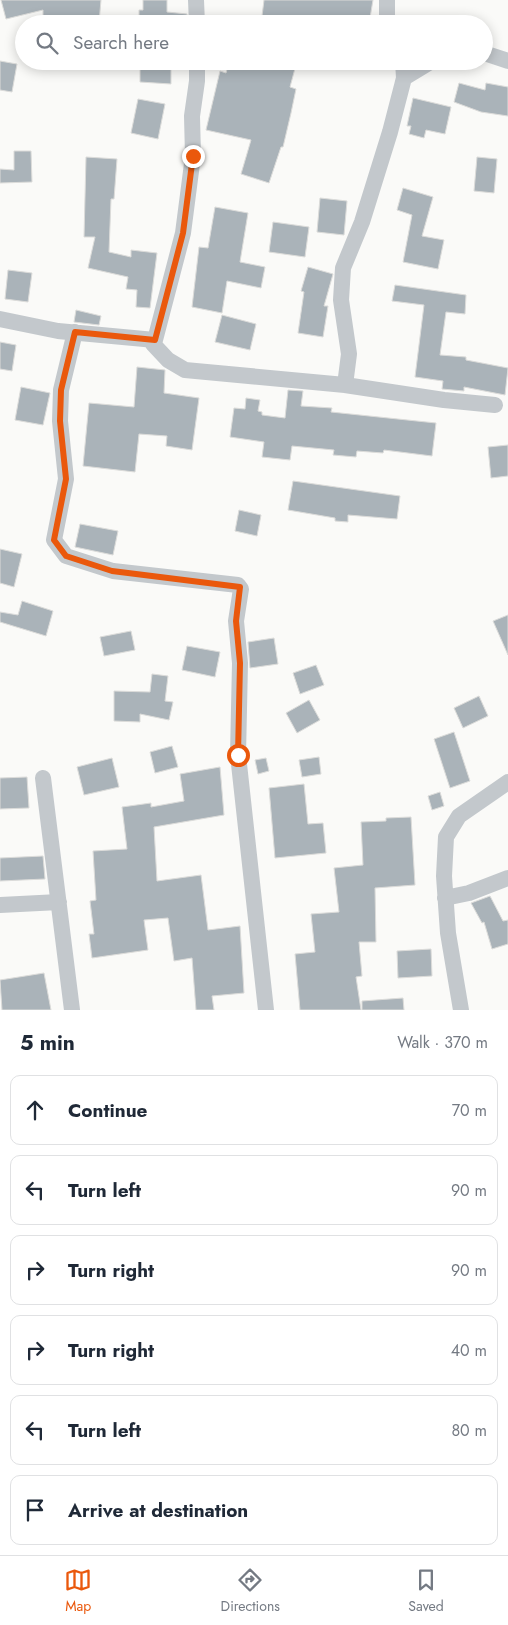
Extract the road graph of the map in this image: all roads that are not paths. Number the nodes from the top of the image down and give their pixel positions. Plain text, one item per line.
1 (196, 0) edge
2 (387, 0) edge
3 (197, 15) edge
4 (387, 15) edge
5 (493, 56) edge
6 (508, 61) edge
7 (197, 70) edge
8 (404, 70) edge
9 (417, 70) edge
10 (404, 78) junction
11 (0, 319) edge
12 (75, 332) junction
13 (155, 340) junction
14 (345, 384) junction
15 (495, 405) dead end
16 (43, 778) dead end
17 (508, 782) edge
18 (508, 878) edge
19 (446, 898) junction
20 (59, 902) junction
21 (0, 905) edge
22 (72, 1010) edge
23 (266, 1010) edge
24 (461, 1010) edge

1 - 3 street
2 - 4 street
5 - 6 street
7 - 13 street
8 - 10 street
9 - 10 street
10 - 14 street
11 - 12 street
12 - 13 street
12 - 23 street
13 - 14 street
14 - 15 street
16 - 20 street
17 - 19 street
18 - 19 street
19 - 24 street
20 - 21 street
20 - 22 street

